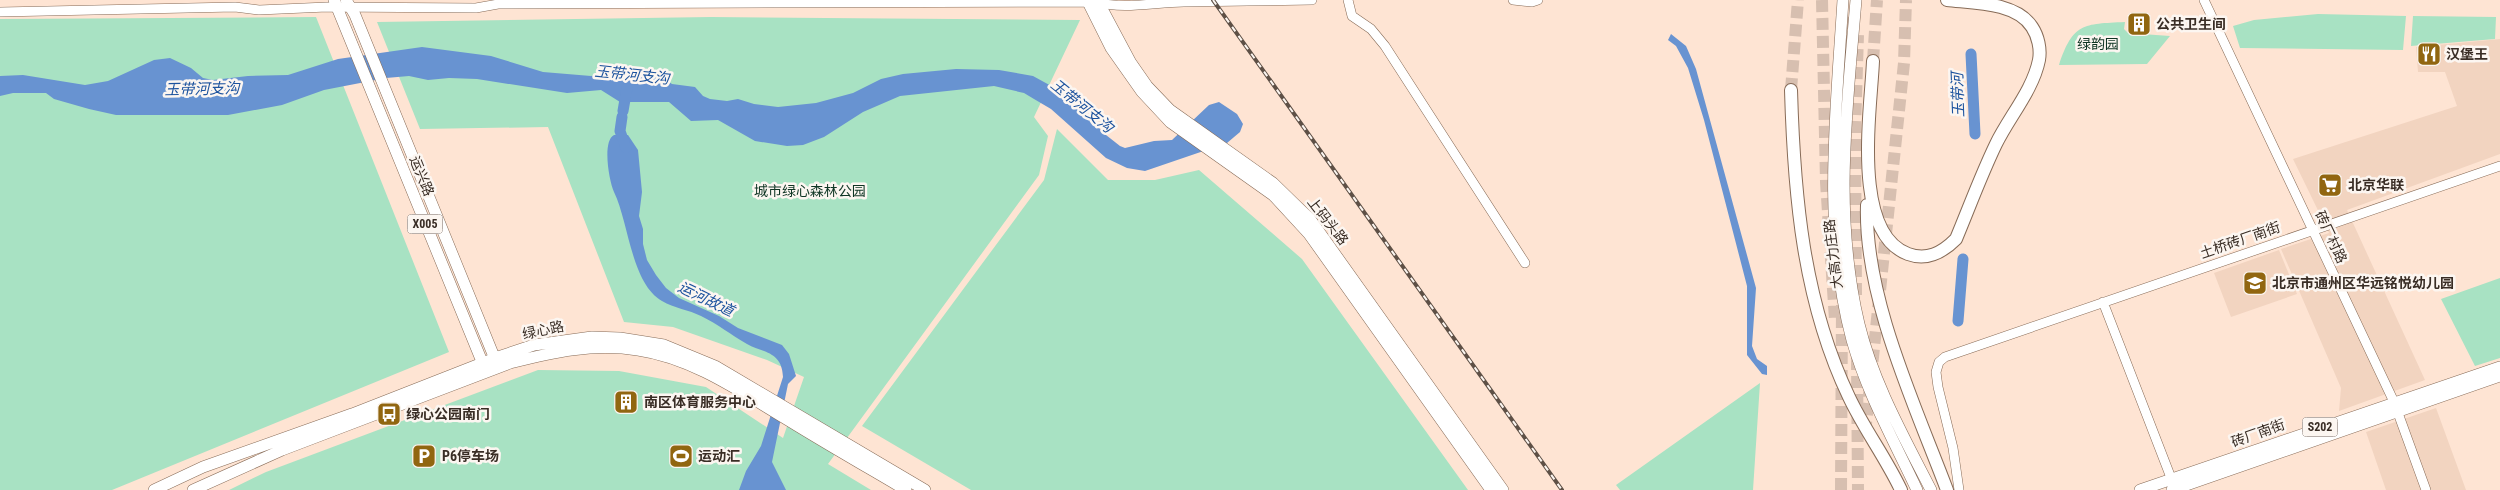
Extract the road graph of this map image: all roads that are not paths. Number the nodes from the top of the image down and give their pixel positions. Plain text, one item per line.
1 (1312, 0) edge
2 (1348, 0) edge
3 (1513, 0) edge
4 (1538, 0) edge
5 (1843, 0) edge
6 (1856, 0) edge
7 (1947, 0) edge
8 (2204, 0) edge
9 (1093, 2) junction
10 (342, 4) edge
11 (0, 12) edge
12 (362, 32) junction
13 (348, 38) junction
14 (1873, 61) tunnel mouth
15 (1791, 90) tunnel mouth
16 (2500, 166) edge
17 (1869, 174) junction
18 (2313, 230) junction
19 (1525, 263) dead end
20 (2102, 302) junction
21 (1372, 314) junction
22 (497, 363) junction
23 (2500, 367) edge
24 (485, 368) junction
25 (2500, 376) edge
26 (2396, 406) junction
27 (2174, 487) edge
28 (154, 490) edge
29 (193, 490) edge
30 (906, 490) edge
31 (925, 490) edge
32 (1491, 490) edge
33 (1503, 490) edge
34 (1901, 490) edge
35 (1917, 490) edge
36 (1931, 490) edge
37 (1947, 490) edge
38 (1958, 490) edge
39 (2140, 490) edge
40 (2426, 490) edge

1 - 9 street
2 - 19 street
3 - 4 street
5 - 35 main road, 大高力庄路
6 - 36 main road, 大高力庄路
7 - 17 highway
8 - 18 street, 砖厂村路
9 - 10 street
9 - 21 main road, 上码头路
10 - 11 street
10 - 12 main road, 运兴路 / X005
10 - 13 main road, 运兴路 / X005
12 - 13 main road
12 - 22 main road, 运兴路 / X005
13 - 24 main road, 运兴路 / X005
14 - 17 highway
15 - 34 highway
16 - 18 street, 土桥砖厂南街
17 - 37 highway
18 - 20 street, 土桥砖厂南街
18 - 26 street, 砖厂村路
20 - 27 street
20 - 38 street, 土桥砖厂南街
21 - 32 main road, 上码头路
21 - 33 main road, 上码头路
22 - 24 main road, 绿心路
22 - 30 main road, 绿心路
22 - 31 main road, 绿心路
23 - 26 main road, 砖厂南街 / S202
24 - 28 main road, 绿心路
24 - 29 main road, 绿心路
25 - 26 main road, 砖厂南街 / S202
26 - 27 main road, 砖厂南街 / S202
26 - 40 street, 砖厂村路
27 - 39 main road, 砖厂南街 / S202

